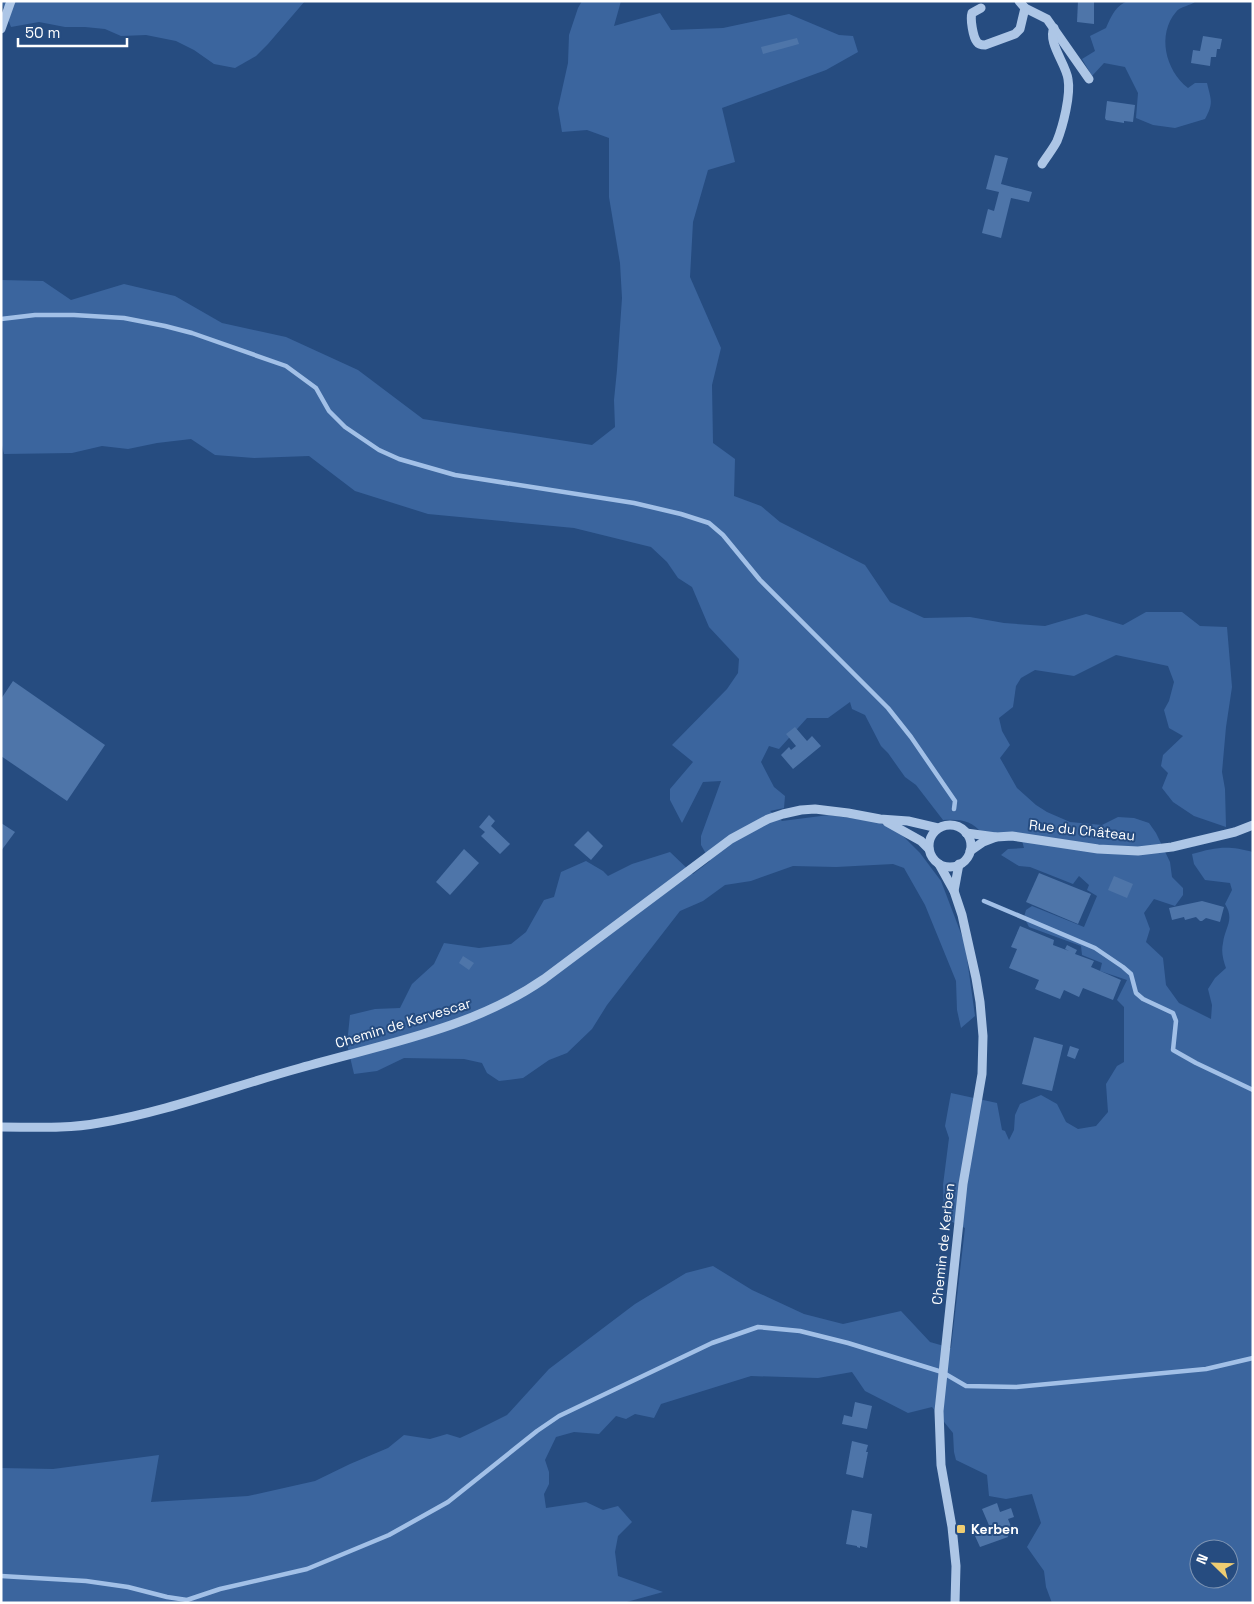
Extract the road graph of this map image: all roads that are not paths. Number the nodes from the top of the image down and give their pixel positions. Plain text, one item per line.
1 (11, 1) edge
2 (1022, 5) edge
3 (981, 8) dead end
4 (1054, 28) junction
5 (1, 29) edge
6 (1089, 79) dead end
7 (1042, 164) dead end
8 (880, 819) junction
9 (1253, 825) edge
10 (938, 828) junction
11 (966, 833) junction
12 (996, 837) junction
13 (929, 849) junction
14 (970, 851) junction
15 (939, 864) junction
16 (959, 864) junction
17 (954, 891) junction
18 (1, 1127) edge
19 (956, 1603) edge

1 - 5 street
2 - 3 street
2 - 4 street
4 - 6 street
4 - 7 street
8 - 10 street, Chemin de Kervescar
8 - 13 street, Chemin de Kervescar
8 - 18 street, Chemin de Kervescar
9 - 12 street, Rue du Château
10 - 11 street
10 - 13 street
11 - 12 street, Rue du Château
11 - 14 street
12 - 14 street, Rue du Château
13 - 15 street
14 - 16 street
15 - 16 street
15 - 17 street, Chemin de Kerben
16 - 17 street, Chemin de Kerben
17 - 19 street, Chemin de Kerben

